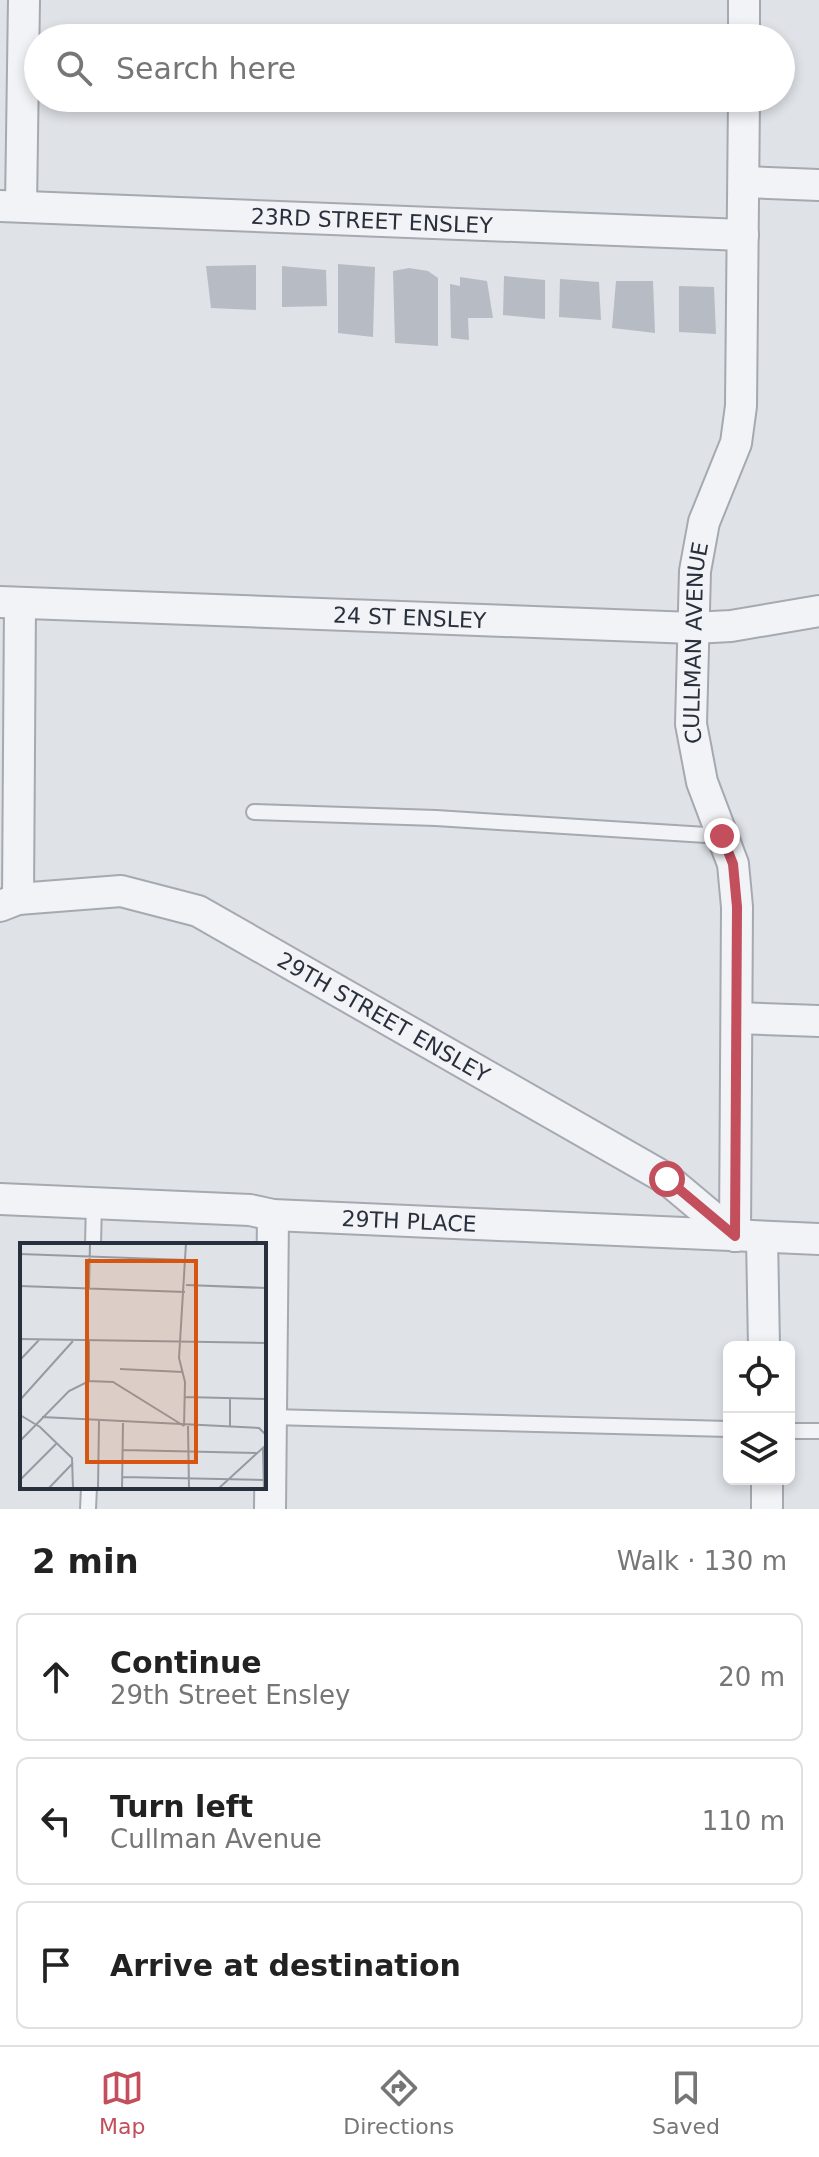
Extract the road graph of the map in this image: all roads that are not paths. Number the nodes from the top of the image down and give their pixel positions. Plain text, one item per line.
1 (24, 0) edge
2 (744, 0) edge
3 (744, 24) edge
4 (744, 112) edge
5 (744, 182) junction
6 (819, 185) edge
7 (11, 206) edge
8 (743, 235) junction
9 (10, 603) edge
10 (819, 611) edge
11 (693, 628) junction
12 (254, 812) dead end
13 (722, 836) junction
14 (9, 902) edge
15 (738, 1018) junction
16 (819, 1021) edge
17 (0, 1199) edge
18 (94, 1202) junction
19 (273, 1215) junction
20 (749, 1237) junction
21 (819, 1239) edge
22 (93, 1243) edge
23 (763, 1341) edge
24 (271, 1417) junction
25 (723, 1429) edge
26 (795, 1431) edge
27 (819, 1431) edge
28 (767, 1485) edge
29 (89, 1489) edge
30 (88, 1509) edge
31 (270, 1509) edge
32 (767, 1509) edge

1 - 7 street
2 - 3 street
4 - 5 street, CULLMAN AVENUE
5 - 6 street
5 - 8 street, CULLMAN AVENUE
7 - 8 street, 23RD STREET ENSLEY
8 - 11 street, CULLMAN AVENUE
9 - 11 street, 24 ST ENSLEY
9 - 14 street
10 - 11 street, 24 ST ENSLEY
11 - 13 street, CULLMAN AVENUE
12 - 13 lane
13 - 15 street, CULLMAN AVENUE
14 - 20 street, 29TH STREET ENSLEY
15 - 16 street
15 - 20 street, CULLMAN AVENUE
17 - 18 street, 29TH PLACE
18 - 19 street, 29TH PLACE
18 - 22 lane
19 - 20 street, 29TH PLACE
19 - 24 street
20 - 21 street, 29TH PLACE
20 - 23 street, CULLMAN AVENUE
24 - 25 lane
24 - 31 street
26 - 27 lane
28 - 32 street
29 - 30 lane

